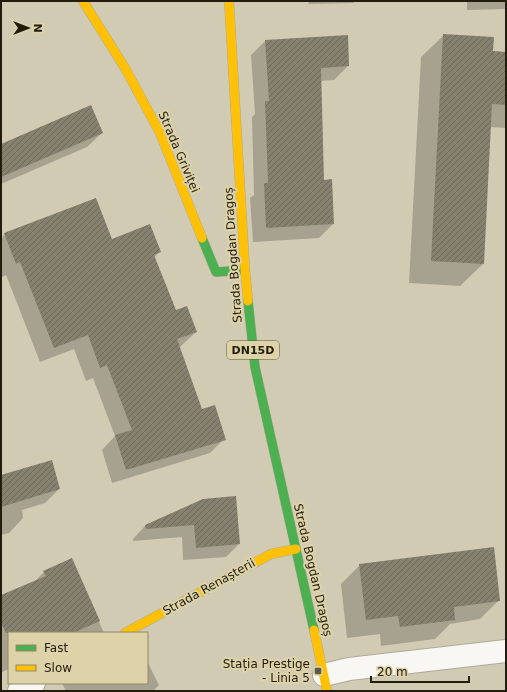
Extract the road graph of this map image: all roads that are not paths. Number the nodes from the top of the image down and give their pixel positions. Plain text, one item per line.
1 (83, 1) edge
2 (229, 1) edge
3 (245, 270) junction
4 (296, 549) junction
5 (127, 632) edge
6 (506, 651) edge
7 (326, 683) edge
8 (32, 684) edge
9 (19, 691) edge

1 - 3 main road, Strada Griviței
2 - 3 main road, Strada Bogdan Dragoș / DN15D
3 - 4 main road, Strada Bogdan Dragoș / DN15D
4 - 5 main road, Strada Renașterii
4 - 7 main road, Strada Bogdan Dragoș / DN15D
6 - 7 street
8 - 9 street

